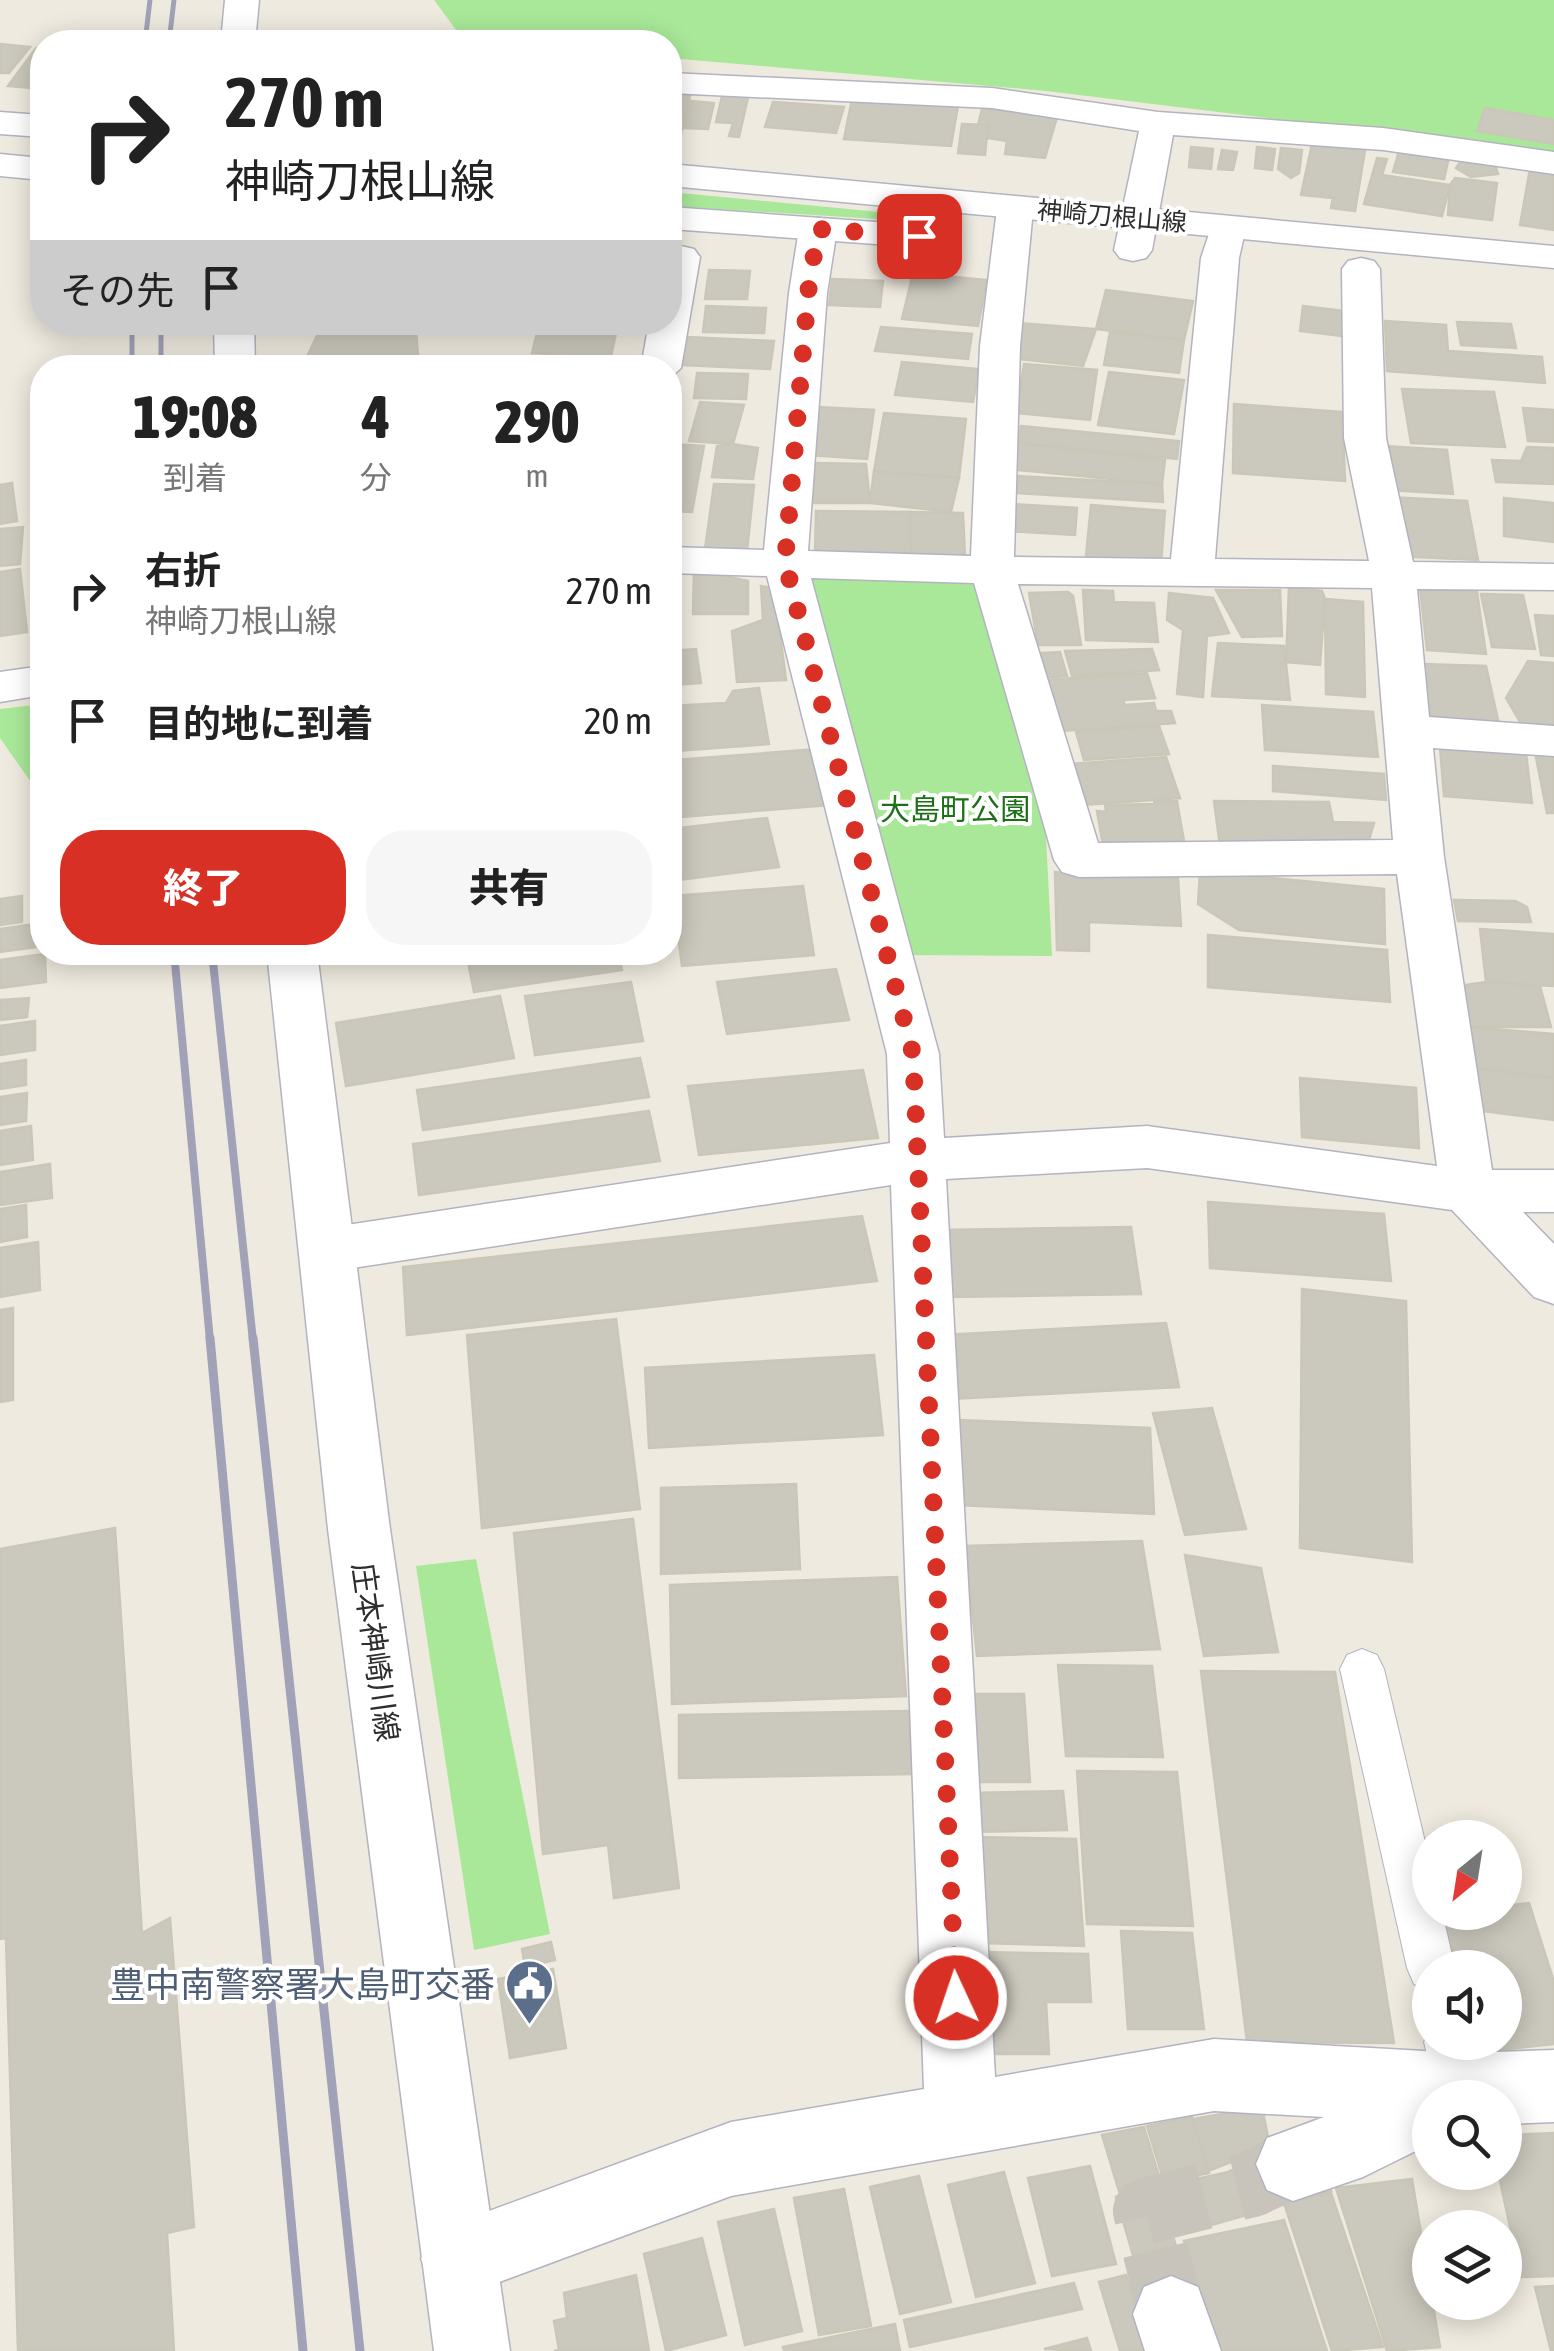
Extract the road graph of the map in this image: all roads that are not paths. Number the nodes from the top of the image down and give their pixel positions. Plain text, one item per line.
1 (242, 0) edge
2 (239, 30) edge
3 (682, 84) edge
4 (0, 123) edge
5 (1158, 123) junction
6 (30, 125) edge
7 (1554, 163) edge
8 (0, 165) edge
9 (30, 168) edge
10 (682, 176) edge
11 (682, 219) edge
12 (1014, 225) junction
13 (818, 229) junction
14 (1138, 234) junction
15 (1223, 242) junction
16 (1554, 257) edge
17 (1361, 270) junction
18 (1554, 287) edge
19 (682, 560) edge
20 (785, 562) junction
21 (992, 570) junction
22 (1192, 572) junction
23 (1393, 572) junction
24 (1554, 577) edge
25 (30, 682) edge
26 (0, 686) edge
27 (1407, 731) junction
28 (1554, 741) edge
29 (1419, 857) junction
30 (294, 965) edge
31 (918, 1160) junction
32 (1468, 1191) junction
33 (1554, 1191) edge
34 (327, 1250) junction
35 (1554, 1281) edge
36 (1362, 1669) dead end
37 (1427, 1950) edge
38 (1412, 2082) edge
39 (1522, 2085) edge
40 (1554, 2086) edge
41 (1412, 2107) edge
42 (961, 2118) junction
43 (1293, 2164) tunnel mouth
44 (459, 2259) junction
45 (472, 2351) edge

1 - 2 street
3 - 5 street
4 - 6 street
5 - 7 street
5 - 14 street
8 - 9 street
10 - 12 street, 神崎刀根山線
11 - 13 street, 神崎刀根山線
12 - 13 street, 神崎刀根山線
12 - 14 street, 神崎刀根山線
12 - 21 street
13 - 20 street
14 - 15 street, 神崎刀根山線
15 - 16 street, 神崎刀根山線
15 - 17 street, 神崎刀根山線
15 - 22 street
17 - 18 street, 神崎刀根山線
17 - 23 street
19 - 20 street
20 - 21 street
20 - 31 street
21 - 22 street
21 - 29 street
22 - 23 street
23 - 24 street
23 - 27 street
25 - 26 street
27 - 28 street
27 - 29 street
29 - 32 street
30 - 34 street, 庄本神崎川線
31 - 32 street
31 - 34 street
31 - 42 street
32 - 33 street
32 - 35 street
34 - 44 street, 庄本神崎川線
36 - 37 lane
38 - 42 street
39 - 40 street
41 - 43 street
42 - 44 street
44 - 45 street, 庄本神崎川線

